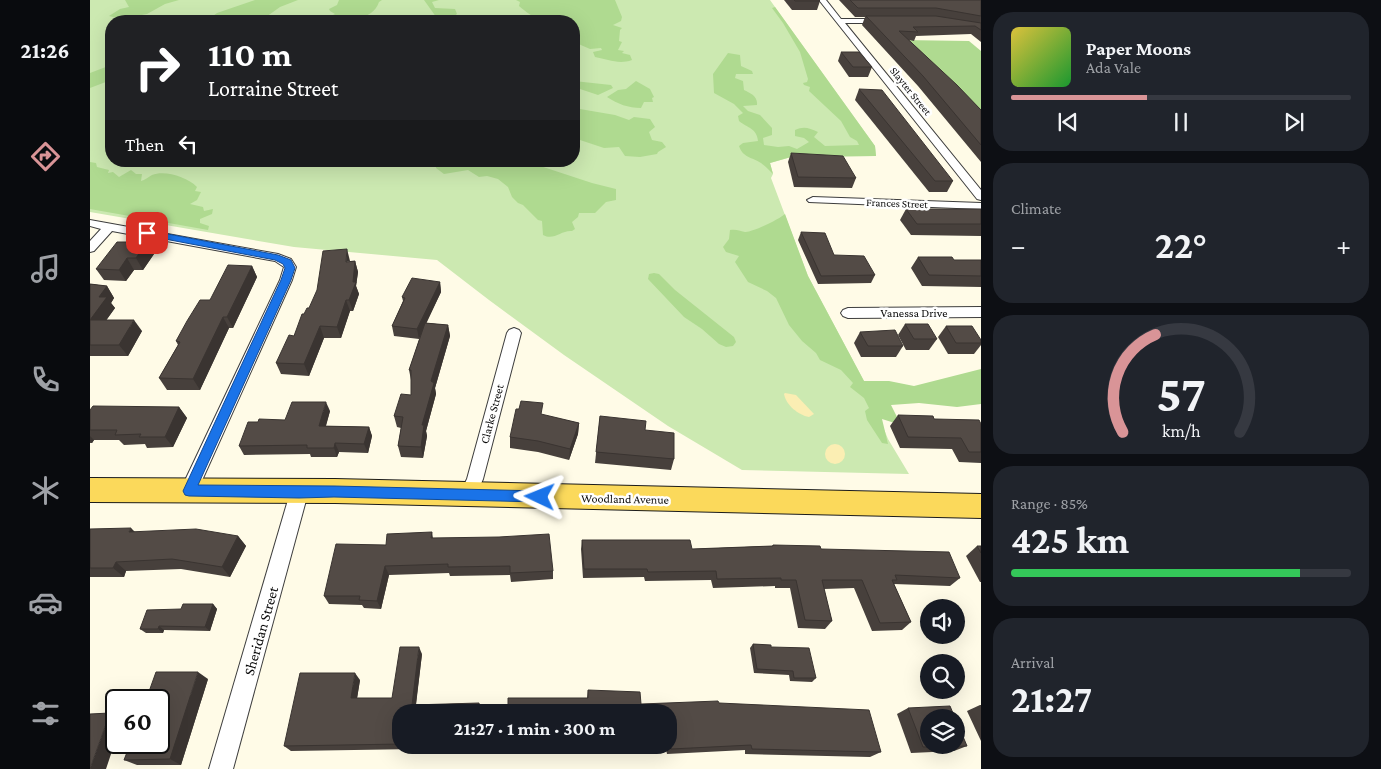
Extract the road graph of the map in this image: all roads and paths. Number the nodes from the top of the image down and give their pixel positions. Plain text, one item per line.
1 (822, 0) edge
2 (839, 21) junction
3 (894, 21) edge
4 (981, 197) edge
5 (813, 200) dead end
6 (981, 206) edge
7 (90, 222) edge
8 (110, 226) junction
9 (90, 248) edge
10 (981, 312) edge
11 (848, 313) dead end
12 (514, 333) dead end
13 (90, 490) edge
14 (189, 491) junction
15 (299, 493) junction
16 (468, 494) junction
17 (981, 506) edge
18 (221, 769) edge

1 - 2 street, Slayter Street
2 - 3 street
2 - 4 street, Slayter Street
5 - 6 street, Frances Street
7 - 8 street
8 - 9 street
8 - 14 street
10 - 11 street, Vanessa Drive
12 - 16 street, Clarke Street
13 - 14 main road, Woodland Avenue
14 - 15 main road, Woodland Avenue
15 - 16 main road, Woodland Avenue
15 - 18 street, Sheridan Street
16 - 17 main road, Woodland Avenue

